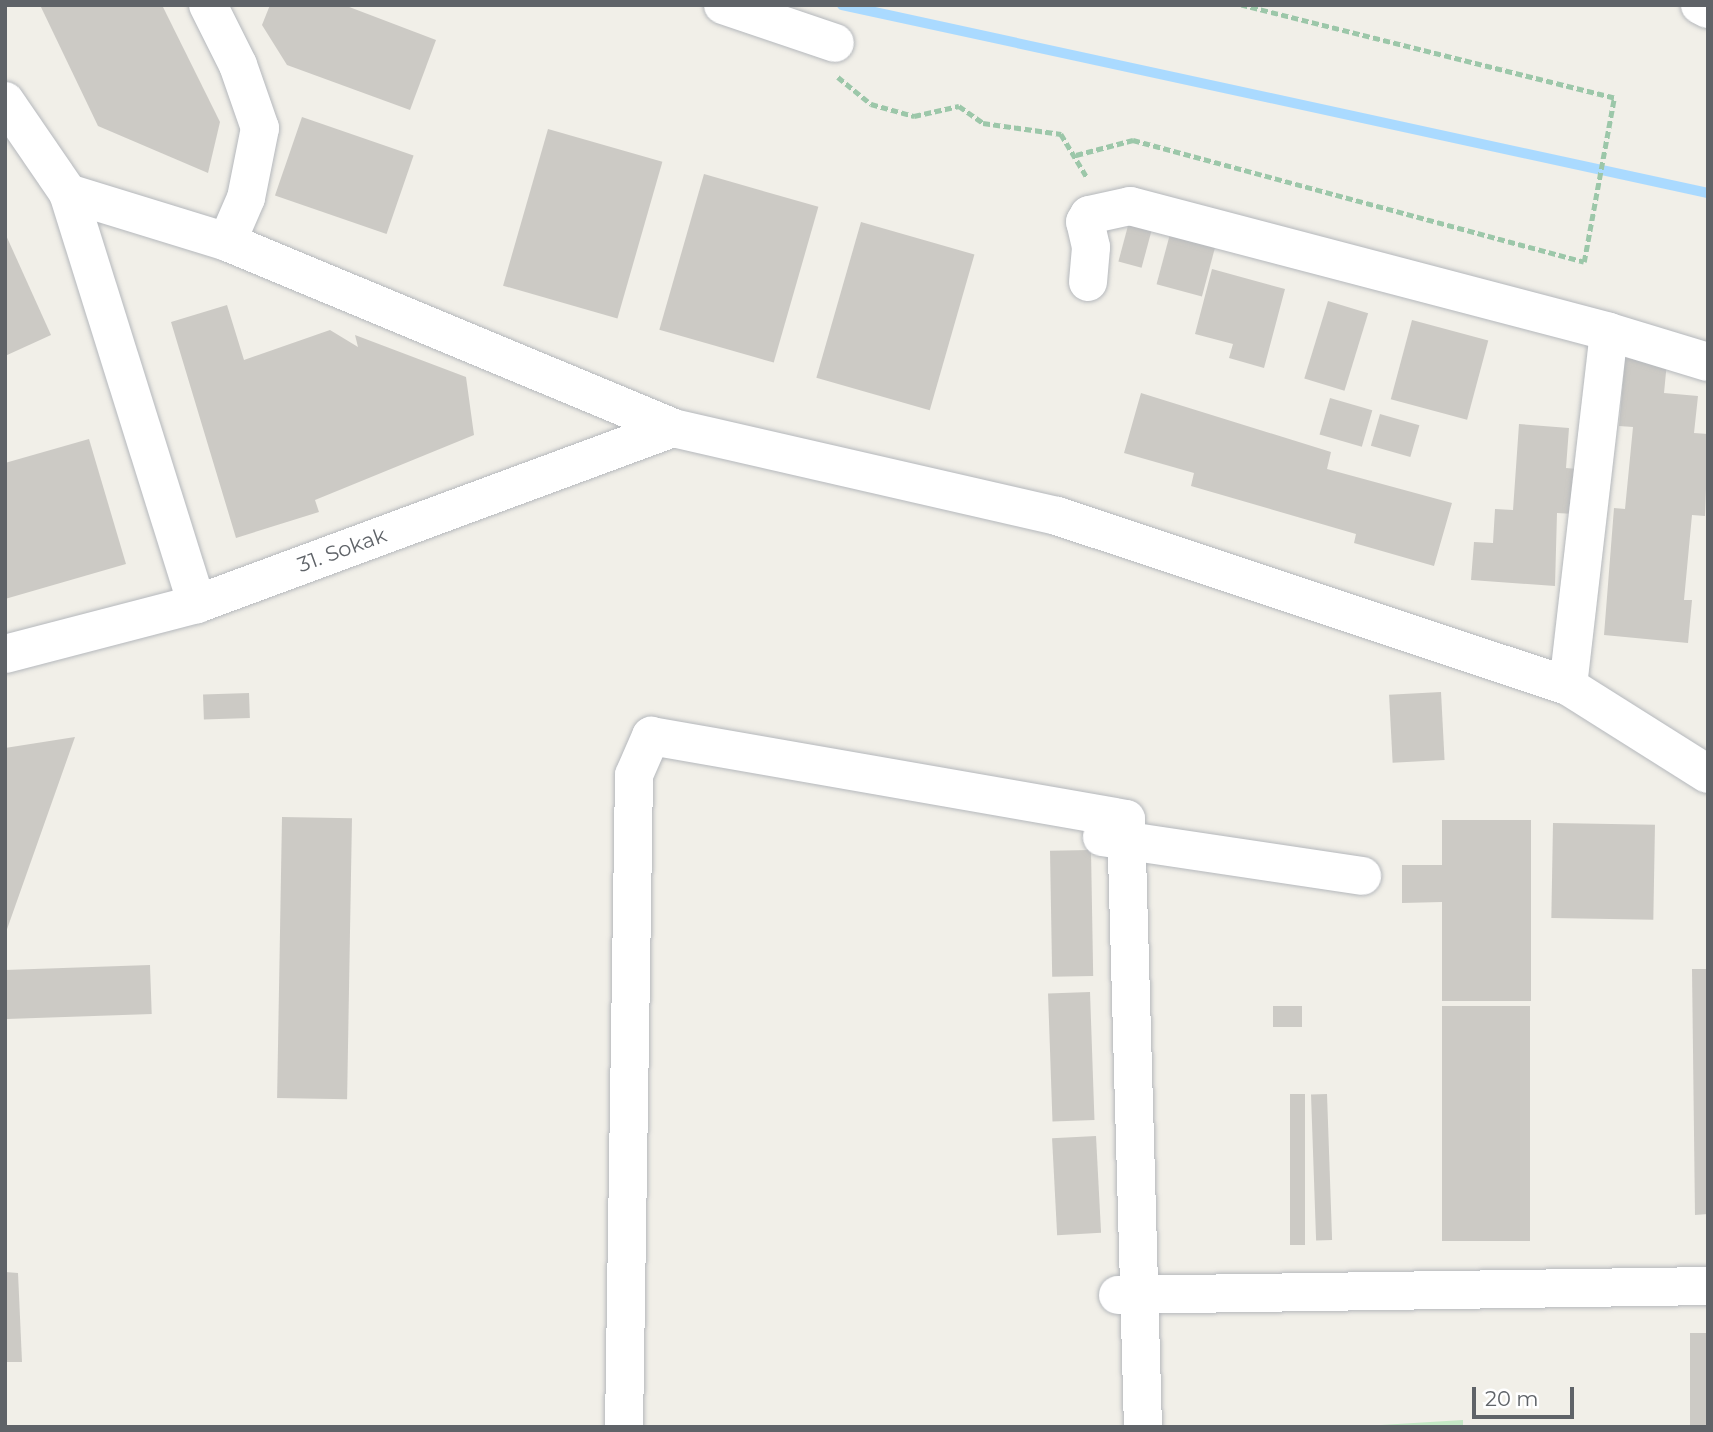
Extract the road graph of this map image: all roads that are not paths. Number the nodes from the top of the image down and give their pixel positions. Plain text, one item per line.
1 (208, 5) edge
2 (723, 5) edge
3 (1700, 5) edge
4 (1708, 9) edge
5 (835, 43) road end
6 (5, 101) edge
7 (68, 193) junction
8 (228, 242) junction
9 (1088, 282) dead end
10 (1609, 332) junction
11 (1708, 362) edge
12 (673, 428) junction
13 (197, 604) junction
14 (5, 654) edge
15 (1568, 686) junction
16 (1708, 774) edge
17 (1113, 830) junction
18 (1362, 876) dead end
19 (1708, 1286) edge
20 (1128, 1295) junction
21 (624, 1427) edge
22 (638, 1427) edge
23 (1119, 1427) edge
24 (1143, 1427) edge

1 - 8 street
2 - 5 street
3 - 4 street
6 - 7 street
7 - 8 street
7 - 13 street
8 - 12 street
9 - 10 street
10 - 11 street
10 - 15 street
12 - 13 street, 31. Sokak
12 - 15 street
13 - 14 street, 31. Sokak
15 - 16 street
17 - 18 street
17 - 20 street
17 - 21 street
17 - 22 street
19 - 20 street
20 - 23 street
20 - 24 street

